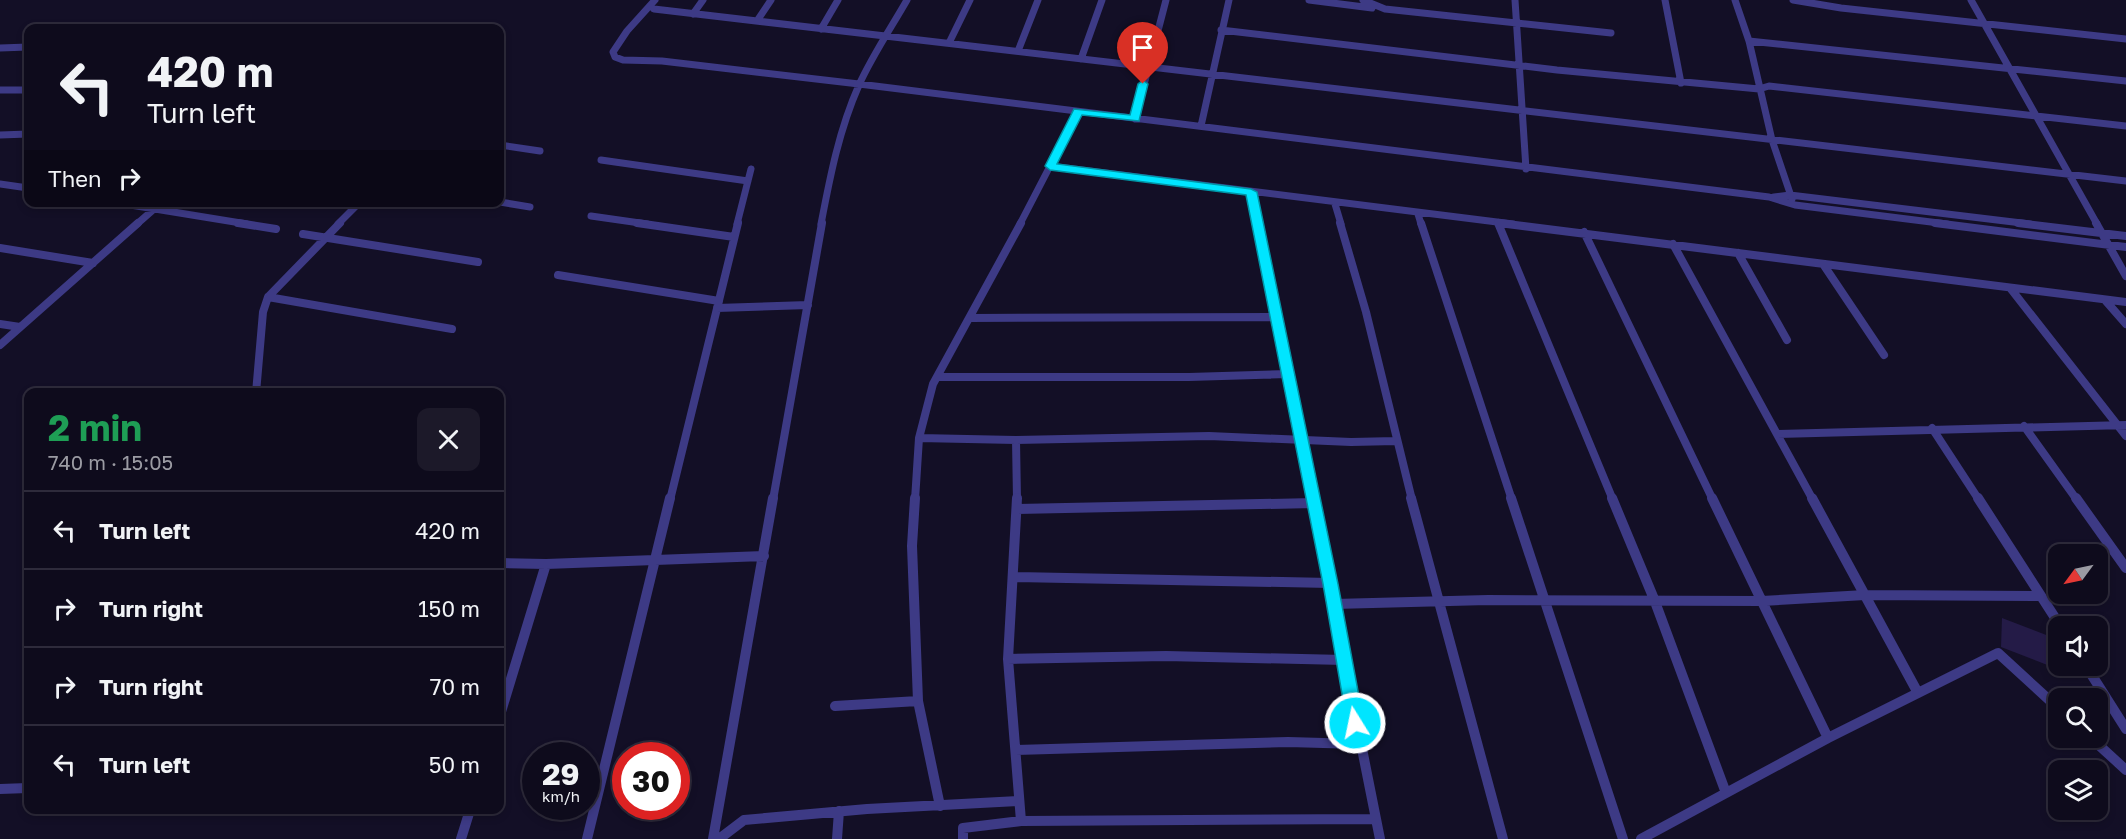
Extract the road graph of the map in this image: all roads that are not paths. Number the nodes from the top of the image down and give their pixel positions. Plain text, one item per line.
1 (655, 0) edge
2 (703, 0) edge
3 (771, 0) edge
4 (838, 0) edge
5 (907, 0) edge
6 (970, 0) edge
7 (1038, 0) edge
8 (1102, 0) edge
9 (1166, 0) edge
10 (1229, 0) edge
11 (1309, 0) edge
12 (1362, 0) edge
13 (1515, 0) edge
14 (1665, 0) edge
15 (1735, 0) edge
16 (1793, 0) edge
17 (1971, 0) edge
18 (654, 9) dead end
19 (1385, 9) junction
20 (693, 14) junction
21 (757, 21) junction
22 (1516, 22) junction
23 (1984, 22) junction
24 (821, 28) junction
25 (1221, 30) junction
26 (1611, 33) dead end
27 (887, 36) junction
28 (2126, 39) edge
29 (1749, 41) junction
30 (949, 44) junction
31 (24, 47) edge
32 (0, 48) edge
33 (1018, 51) junction
34 (1081, 59) junction
35 (1519, 66) junction
36 (1148, 67) junction
37 (2010, 67) junction
38 (1213, 74) junction
39 (2126, 81) edge
40 (1681, 83) junction
41 (859, 84) junction
42 (1759, 89) junction
43 (0, 90) edge
44 (24, 90) edge
45 (1522, 110) junction
46 (1078, 112) junction
47 (2037, 116) junction
48 (1135, 119) junction
49 (1201, 126) junction
50 (2126, 126) edge
51 (24, 134) edge
52 (0, 135) edge
53 (1772, 140) junction
54 (504, 146) edge
55 (540, 151) dead end
56 (601, 160) dead end
57 (1050, 166) junction
58 (751, 169) dead end
59 (1526, 169) junction
60 (2069, 174) junction
61 (748, 181) junction
62 (2126, 181) edge
63 (0, 184) edge
64 (24, 187) edge
65 (1251, 192) junction
66 (1790, 195) junction
67 (1768, 197) junction
68 (504, 203) edge
69 (1335, 204) junction
70 (1796, 205) junction
71 (138, 207) edge
72 (157, 207) edge
73 (355, 207) edge
74 (530, 207) dead end
75 (154, 210) junction
76 (1418, 214) junction
77 (591, 216) dead end
78 (1498, 223) junction
79 (276, 229) dead end
80 (1584, 232) junction
81 (2101, 233) junction
82 (303, 234) dead end
83 (2126, 236) edge
84 (326, 237) junction
85 (734, 237) junction
86 (1673, 244) junction
87 (2107, 245) junction
88 (2126, 247) edge
89 (0, 248) edge
90 (1738, 253) junction
91 (478, 262) dead end
92 (93, 263) junction
93 (1823, 264) junction
94 (558, 275) dead end
95 (2126, 276) edge
96 (2011, 289) junction
97 (268, 297) junction
98 (2105, 300) junction
99 (2126, 302) edge
100 (718, 304) junction
101 (808, 305) junction
102 (1276, 317) junction
103 (970, 318) junction
104 (0, 324) edge
105 (2126, 324) edge
106 (20, 327) junction
107 (452, 329) dead end
108 (1787, 340) dead end
109 (0, 345) edge
110 (1884, 355) dead end
111 (1288, 374) junction
112 (937, 377) junction
113 (256, 388) edge
114 (2122, 425) edge
115 (2024, 426) junction
116 (1932, 428) junction
117 (1777, 434) junction
118 (2126, 436) edge
119 (919, 438) junction
120 (1016, 440) junction
121 (1302, 441) junction
122 (1396, 441) junction
123 (1314, 503) junction
124 (1017, 509) junction
125 (764, 556) junction
126 (655, 560) junction
127 (504, 563) edge
128 (546, 564) junction
129 (2126, 568) edge
130 (1012, 577) junction
131 (1330, 584) junction
132 (1865, 595) junction
133 (2041, 596) junction
134 (1654, 599) junction
135 (1439, 601) junction
136 (1546, 601) junction
137 (1762, 601) junction
138 (1334, 604) junction
139 (2054, 616) edge
140 (1008, 659) junction
141 (1344, 660) junction
142 (2092, 676) edge
143 (1918, 693) junction
144 (2048, 699) edge
145 (918, 701) junction
146 (504, 702) edge
147 (835, 706) dead end
148 (2126, 729) edge
149 (1828, 738) junction
150 (1359, 744) junction
151 (2102, 748) edge
152 (1016, 750) junction
153 (2126, 770) edge
154 (24, 788) edge
155 (0, 789) edge
156 (1726, 793) junction
157 (1019, 801) junction
158 (940, 806) junction
159 (839, 811) junction
160 (469, 814) edge
161 (1375, 819) junction
162 (1021, 821) junction
163 (461, 839) edge
164 (587, 839) edge
165 (713, 839) edge
166 (719, 839) edge
167 (837, 839) edge
168 (963, 839) edge
169 (1380, 839) edge
170 (1503, 839) edge
171 (1623, 839) edge
172 (1641, 839) edge

1 - 41 street
2 - 20 street
3 - 21 street
4 - 24 street
5 - 27 street
6 - 30 street
7 - 33 street
8 - 34 street
9 - 36 street
10 - 25 street
11 - 19 street
12 - 19 street
13 - 22 street
14 - 40 street
15 - 29 street
16 - 23 street
17 - 23 street
18 - 20 street
19 - 22 street
20 - 21 street
21 - 24 street
22 - 26 street
22 - 35 street
23 - 28 street
23 - 37 street
24 - 27 street
25 - 35 street
25 - 38 street
27 - 30 street
27 - 41 street
29 - 37 street
29 - 42 street
30 - 33 street
31 - 32 street
33 - 34 street
34 - 36 street
35 - 40 street
35 - 45 street
36 - 38 street
36 - 48 street
37 - 39 street
37 - 47 street
38 - 45 street
38 - 49 street
40 - 42 street
41 - 46 street
41 - 101 street
42 - 47 street
42 - 53 street
43 - 44 street
45 - 53 street
45 - 59 street
46 - 48 street
46 - 57 street
47 - 50 street
47 - 60 street
48 - 49 street
49 - 59 street
51 - 52 street
53 - 60 street
53 - 66 street
54 - 55 street
56 - 61 street
57 - 65 street
57 - 103 street
58 - 61 street
59 - 67 street
60 - 62 street
60 - 81 street
61 - 85 street
63 - 64 street
65 - 69 street
65 - 102 street
66 - 67 street
66 - 70 street
66 - 81 street
67 - 70 street
68 - 74 street
69 - 76 street
69 - 122 street
70 - 87 street
71 - 75 street
72 - 75 street
73 - 84 street
75 - 79 street
75 - 92 street
76 - 78 street
76 - 136 street
77 - 85 street
78 - 80 street
78 - 134 street
80 - 86 street
80 - 137 street
81 - 83 street
81 - 87 street
82 - 84 street
84 - 91 street
84 - 97 street
85 - 100 street
86 - 90 street
86 - 117 street
87 - 88 street
87 - 95 street
89 - 92 street
90 - 93 street
90 - 108 street
92 - 106 street
93 - 96 street
93 - 110 street
94 - 100 street
96 - 98 street
96 - 114 street
97 - 107 street
97 - 113 street
98 - 99 street
98 - 105 street
100 - 101 street
100 - 126 street
101 - 125 street
102 - 103 street
102 - 111 street
103 - 112 street
104 - 106 street
106 - 109 street
111 - 112 street
111 - 121 street
112 - 119 street
114 - 115 street
114 - 118 street
115 - 116 street
115 - 129 street
116 - 117 street
116 - 133 street
117 - 132 street
119 - 120 street
119 - 145 street
120 - 121 street
120 - 124 street
121 - 122 street
121 - 123 street
122 - 135 street
123 - 124 street
123 - 131 street
124 - 130 street
125 - 126 street
125 - 165 street
126 - 128 street
126 - 164 street
127 - 128 street
128 - 146 street
130 - 131 street
130 - 140 street
131 - 138 street
132 - 133 street
132 - 137 street
132 - 143 street
133 - 139 street
134 - 136 street
134 - 137 street
134 - 156 street
135 - 136 street
135 - 138 street
135 - 170 street
136 - 171 street
137 - 149 street
138 - 141 street
140 - 141 street
140 - 152 street
141 - 150 street
142 - 148 street
143 - 144 street
143 - 149 street
145 - 147 street
145 - 158 street
149 - 156 street
150 - 152 street
150 - 161 street
151 - 153 street
152 - 157 street
154 - 155 street
156 - 172 street
157 - 158 street
157 - 162 street
158 - 159 street
159 - 166 street
159 - 167 street
160 - 163 street
161 - 162 street
161 - 169 street
162 - 168 street

